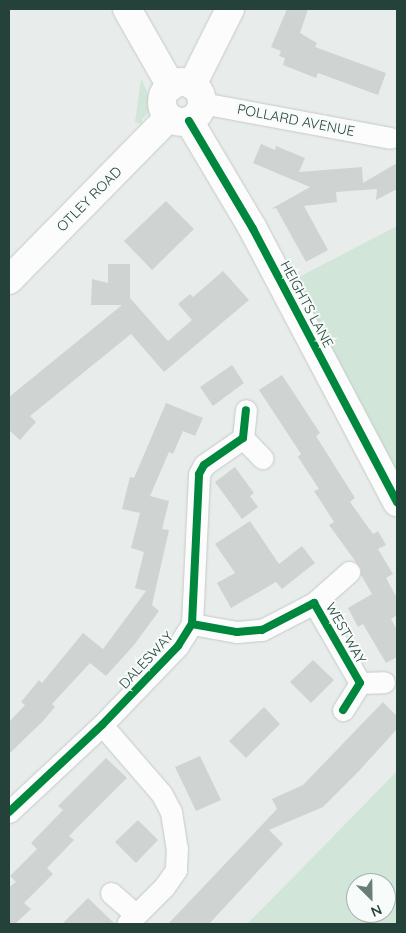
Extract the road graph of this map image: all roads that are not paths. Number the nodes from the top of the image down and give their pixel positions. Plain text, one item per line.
1 (127, 9) edge
2 (230, 9) edge
3 (185, 102) junction
4 (390, 138) dead end
5 (9, 280) edge
6 (246, 410) dead end
7 (244, 438) junction
8 (262, 458) dead end
9 (397, 502) edge
10 (349, 572) dead end
11 (314, 603) junction
12 (192, 624) junction
13 (384, 682) dead end
14 (360, 684) junction
15 (343, 710) dead end
16 (102, 725) junction
17 (9, 812) edge
18 (111, 893) dead end
19 (132, 920) edge

1 - 3 street, HEIGHTS LANE
2 - 3 street, OTLEY ROAD
3 - 4 street, POLLARD AVENUE
3 - 5 street, OTLEY ROAD
3 - 9 street, HEIGHTS LANE
6 - 7 street
7 - 8 street
7 - 12 street, DALESWAY
10 - 11 street
11 - 12 street, WESTWAY
11 - 14 street, WESTWAY
12 - 16 street, DALESWAY
13 - 14 street
14 - 15 street, WESTWAY
16 - 17 street, DALESWAY
16 - 19 street
18 - 19 street

